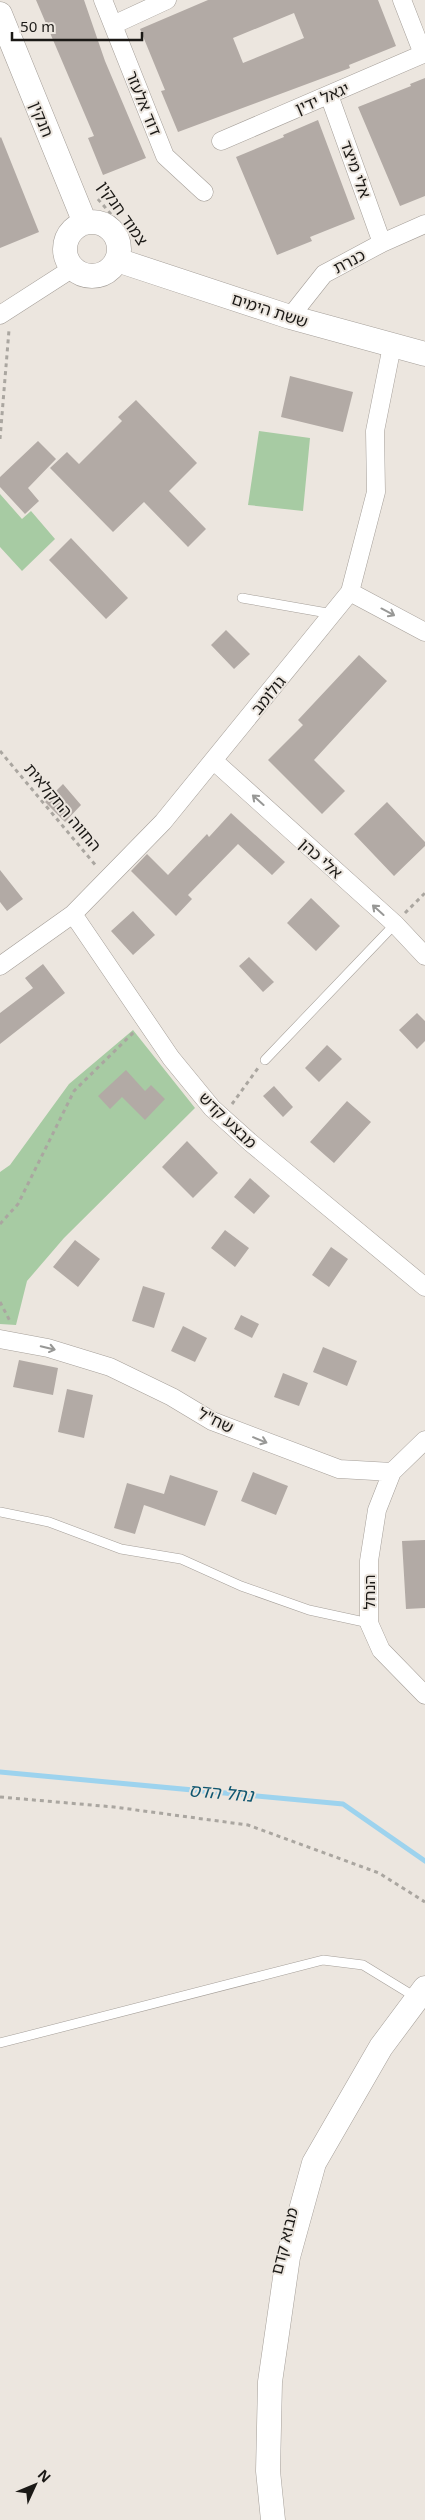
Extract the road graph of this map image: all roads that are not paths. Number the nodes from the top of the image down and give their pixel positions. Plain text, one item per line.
1 (103, 0) edge
2 (166, 0) edge
3 (402, 0) edge
4 (0, 14) edge
5 (113, 25) junction
6 (329, 95) junction
7 (221, 141) dead end
8 (204, 192) dead end
9 (85, 223) junction
10 (425, 224) edge
11 (382, 243) junction
12 (124, 254) junction
13 (73, 268) junction
14 (5, 312) edge
15 (290, 317) junction
16 (392, 346) junction
17 (425, 354) edge
18 (350, 592) junction
19 (242, 598) dead end
20 (333, 614) junction
21 (425, 632) edge
22 (214, 761) junction
23 (73, 914) junction
24 (395, 924) junction
25 (425, 956) edge
26 (0, 966) edge
27 (265, 1060) road end
28 (425, 1287) edge
29 (0, 1339) edge
30 (425, 1440) edge
31 (392, 1472) junction
32 (0, 1512) edge
33 (369, 1623) junction
34 (425, 1695) edge
35 (421, 1993) edge
36 (0, 2043) edge
37 (271, 2519) edge

1 - 5 street, דוד אלעזר
2 - 5 street
3 - 6 street, יגאל ידין
4 - 9 street, חנקין
5 - 8 street, דוד אלעזר
6 - 7 street, יגאל ידין
6 - 11 street, אלי מיצד
9 - 12 street
9 - 13 street
10 - 11 street, כנרת
11 - 15 street, כנרת
12 - 13 street
12 - 15 street, ששת הימים
13 - 14 street
15 - 16 street, ששת הימים
16 - 17 street, ששת הימים
16 - 18 street, גולומב
18 - 20 street, גולומב
18 -> 21 street
19 - 20 lane
20 - 22 street, גולומב
22 - 23 street, גולומב
24 -> 22 street, אלי כהן
23 - 26 street, גולומב
23 - 28 street, מבצע קדש
24 - 25 street, אלי כהן
24 - 27 lane
29 -> 31 street, שח"ל
30 - 31 street
31 - 33 street, הנחל
32 - 33 lane
33 - 34 street, הנחל
35 - 36 lane
35 - 37 street, מבוא קדם

